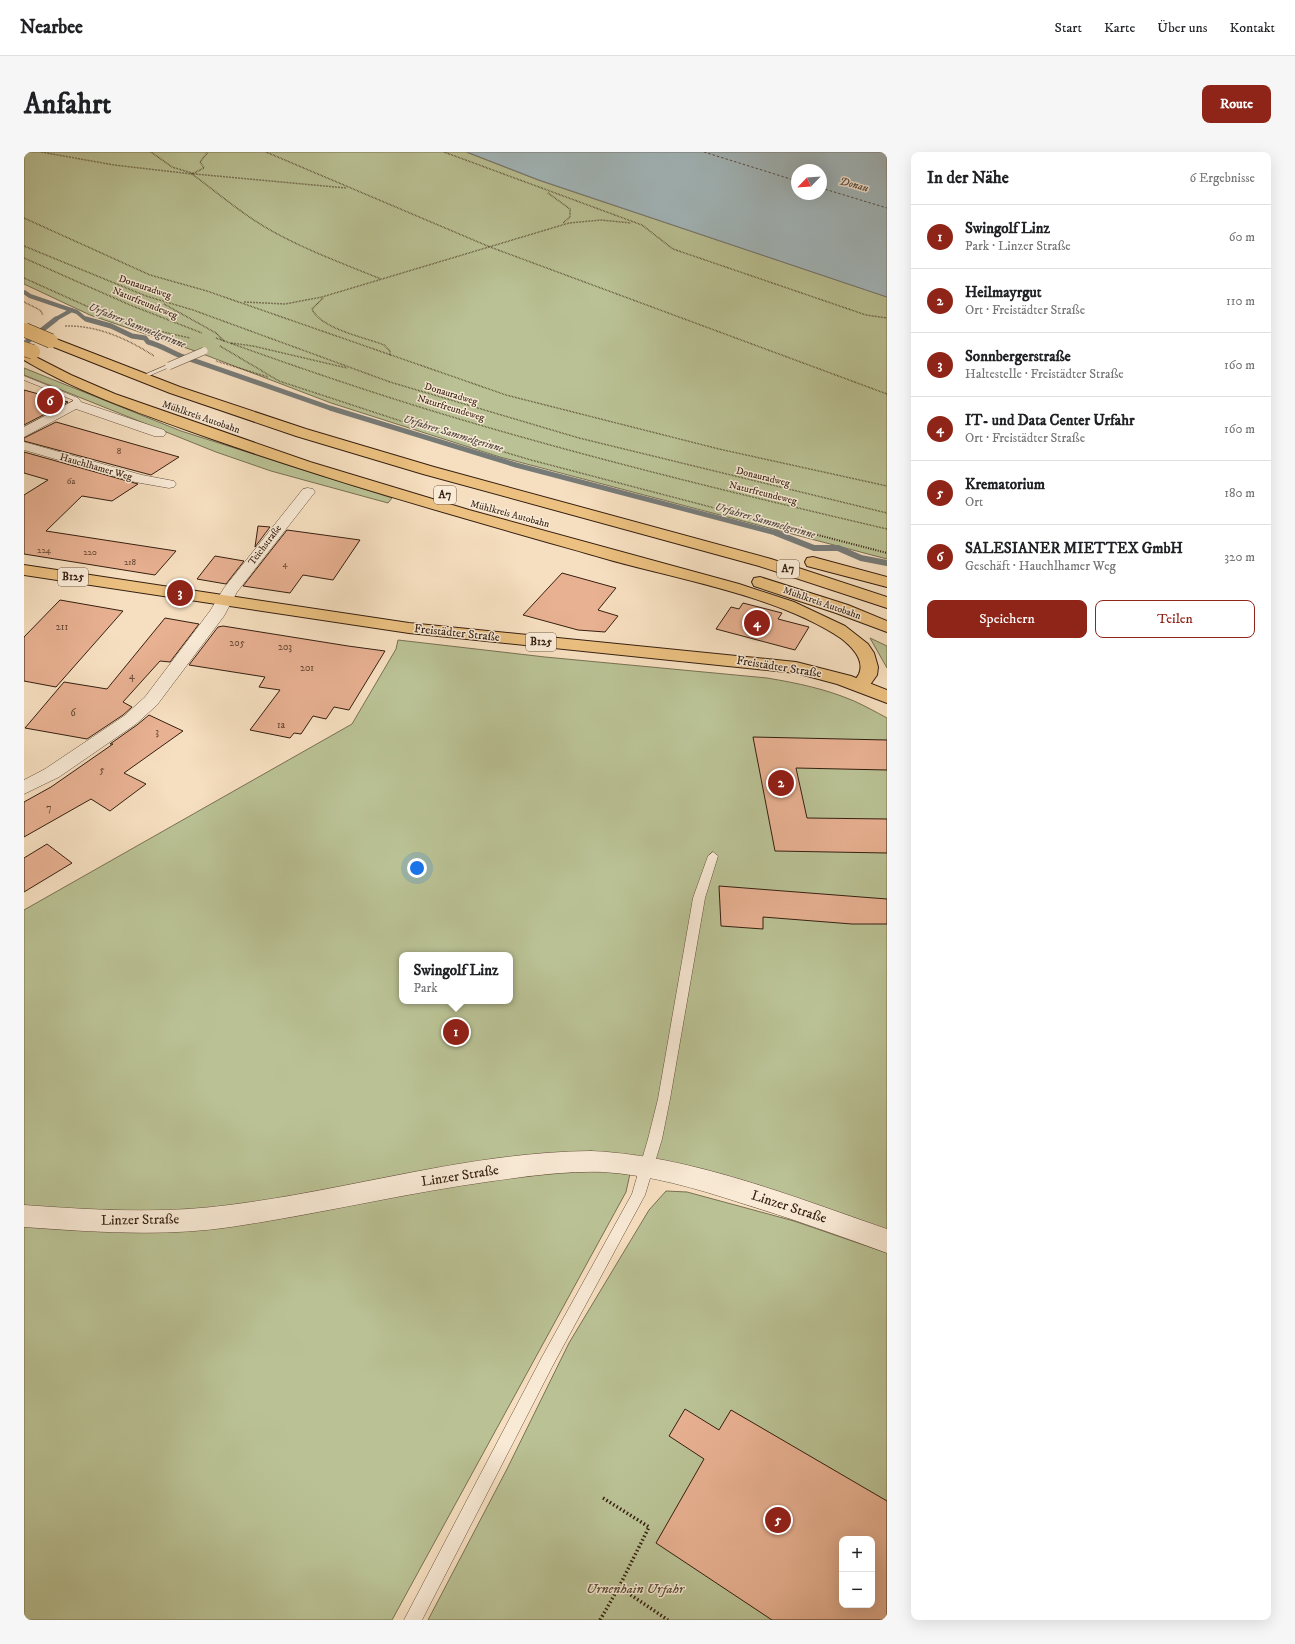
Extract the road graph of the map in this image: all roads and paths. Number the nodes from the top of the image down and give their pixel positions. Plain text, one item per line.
1 (42, 152) edge
2 (150, 152) edge
3 (208, 152) edge
4 (266, 152) edge
5 (444, 152) edge
6 (192, 174) junction
7 (351, 188) junction
8 (546, 191) junction
9 (24, 218) edge
10 (561, 224) junction
11 (642, 225) junction
12 (24, 246) edge
13 (490, 247) junction
14 (24, 258) edge
15 (24, 278) edge
16 (381, 279) junction
17 (329, 295) junction
18 (159, 301) junction
19 (237, 301) junction
20 (887, 318) edge
21 (61, 327) dead end
22 (139, 327) junction
23 (25, 330) edge
24 (208, 336) dead end
25 (214, 338) dead end
26 (195, 339) dead end
27 (225, 342) junction
28 (217, 345) dead end
29 (136, 346) dead end
30 (176, 346) dead end
31 (204, 351) dead end
32 (27, 354) edge
33 (390, 356) junction
34 (212, 360) dead end
35 (357, 371) junction
36 (142, 377) junction
37 (24, 378) edge
38 (273, 378) junction
39 (887, 394) edge
40 (75, 404) junction
41 (24, 432) edge
42 (159, 433) dead end
43 (24, 446) edge
44 (168, 484) dead end
45 (887, 486) edge
46 (308, 492) dead end
47 (887, 513) edge
48 (887, 529) edge
49 (688, 541) junction
50 (887, 553) edge
51 (24, 570) edge
52 (887, 582) edge
53 (225, 600) junction
54 (887, 603) edge
55 (887, 627) edge
56 (860, 685) junction
57 (887, 697) edge
58 (24, 788) edge
59 (712, 856) dead end
60 (647, 1166) junction
61 (24, 1216) edge
62 (887, 1241) edge
63 (603, 1498) dead end
64 (619, 1587) junction
65 (413, 1620) edge
66 (600, 1620) edge
67 (668, 1620) edge

1 - 6 path
2 - 6 path
3 - 6 path
4 - 7 path
5 - 8 path
6 - 7 path
6 - 16 path
7 - 13 path
8 - 10 path
8 - 11 path
9 - 19 path
10 - 11 path
10 - 13 path
11 - 20 path
12 - 18 path, Donauradweg
13 - 16 path
13 - 39 path
14 - 24 path, Naturfreundeweg
15 - 22 path
16 - 17 path
17 - 19 path
17 - 33 path
18 - 27 path
18 - 35 path, Donauradweg
19 - 33 path
21 - 29 path
22 - 26 path
22 - 30 path
23 - 36 main road, Mühlkreis Autobahn / A7, bridge
25 - 27 path, Naturfreundeweg
27 - 35 path
27 - 48 path, Naturfreundeweg
28 - 38 path
31 - 36 lane, bridge
32 - 55 main road, Mühlkreis Autobahn / A7
32 - 56 main road
33 - 45 path
34 - 38 path
35 - 47 path, Donauradweg
36 - 49 main road, Mühlkreis Autobahn / A7
37 - 40 lane
38 - 50 path
40 - 41 street
40 - 42 street
43 - 44 street, Hauchlhamer Weg
46 - 53 street, Teichstraße
49 - 52 main road
49 - 54 main road, Mühlkreis Autobahn / A7
51 - 53 main road, Freistädter Straße / B125
53 - 56 main road, Freistädter Straße / B125
53 - 58 street, Teichstraße
56 - 57 main road, Freistädter Straße / B125
59 - 60 lane
60 - 61 street, Linzer Straße
60 - 62 street, Linzer Straße
60 - 65 lane
63 - 64 path
64 - 66 path
64 - 67 path

